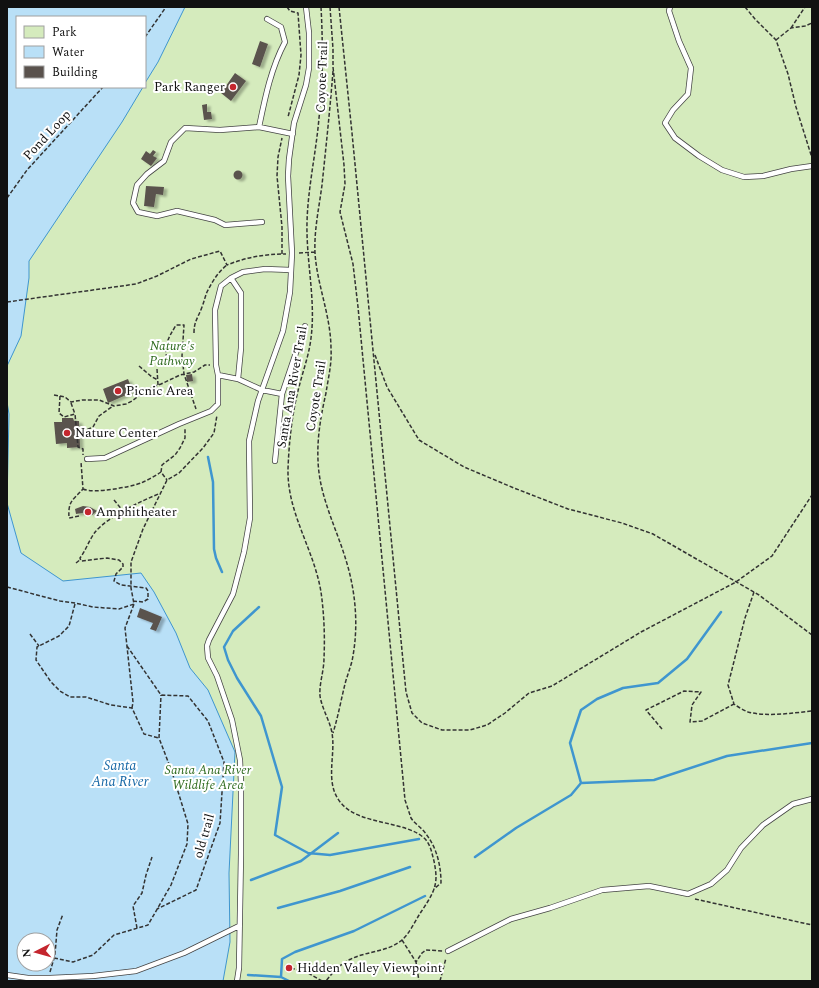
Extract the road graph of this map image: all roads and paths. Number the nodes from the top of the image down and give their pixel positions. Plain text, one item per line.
1 (166, 7) edge
2 (287, 7) edge
3 (302, 7) edge
4 (306, 7) edge
5 (320, 7) edge
6 (330, 7) edge
7 (339, 7) edge
8 (670, 7) edge
9 (745, 7) edge
10 (805, 7) edge
11 (298, 13) dead end
12 (306, 13) junction
13 (267, 19) dead end
14 (812, 23) edge
15 (791, 28) junction
16 (146, 36) edge
17 (776, 40) junction
18 (333, 67) junction
19 (102, 88) edge
20 (259, 127) junction
21 (293, 134) junction
22 (812, 158) edge
23 (812, 166) edge
24 (7, 198) edge
25 (262, 222) dead end
26 (307, 252) junction
27 (315, 252) junction
28 (292, 253) junction
29 (227, 264) junction
30 (291, 270) junction
31 (231, 278) junction
32 (7, 302) edge
33 (305, 326) dead end
34 (194, 333) dead end
35 (373, 352) junction
36 (183, 362) junction
37 (216, 365) junction
38 (139, 366) dead end
39 (157, 369) dead end
40 (184, 374) junction
41 (218, 375) junction
42 (238, 379) junction
43 (158, 380) junction
44 (158, 385) junction
45 (262, 390) junction
46 (282, 394) junction
47 (54, 395) dead end
48 (60, 396) junction
49 (71, 402) junction
50 (218, 404) junction
51 (114, 406) junction
52 (75, 414) junction
53 (198, 415) junction
54 (179, 424) junction
55 (76, 433) junction
56 (87, 459) dead end
57 (275, 462) dead end
58 (161, 472) junction
59 (167, 480) junction
60 (83, 489) junction
61 (161, 493) junction
62 (812, 495) edge
63 (114, 500) dead end
64 (123, 511) junction
65 (79, 516) dead end
66 (81, 559) junction
67 (76, 563) dead end
68 (736, 582) junction
69 (131, 586) junction
70 (7, 587) edge
71 (754, 592) junction
72 (134, 602) junction
73 (75, 603) junction
74 (30, 634) dead end
75 (812, 635) edge
76 (39, 646) junction
77 (127, 646) junction
78 (161, 695) junction
79 (734, 704) junction
80 (132, 708) junction
81 (812, 711) edge
82 (662, 729) dead end
83 (332, 735) junction
84 (159, 738) junction
85 (812, 799) edge
86 (152, 857) dead end
87 (434, 889) junction
88 (688, 894) junction
89 (157, 909) junction
90 (63, 914) dead end
91 (239, 926) junction
92 (812, 926) edge
93 (137, 928) junction
94 (56, 939) edge
95 (402, 940) junction
96 (448, 951) junction
97 (56, 958) edge
98 (416, 962) junction
99 (291, 968) dead end
100 (101, 974) junction
101 (7, 975) edge
102 (50, 980) edge
103 (102, 981) edge
104 (236, 981) edge
105 (322, 981) edge
106 (326, 981) edge
107 (419, 981) edge
108 (440, 981) edge

1 - 16 path
2 - 11 path
3 - 12 lane
4 - 12 lane
5 - 26 path, Santa Ana River Trail
6 - 18 path, Coyote Trail
7 - 35 path
8 - 23 lane
9 - 17 path
10 - 15 path
12 - 21 lane
13 - 20 lane
14 - 15 path
15 - 17 path
17 - 22 path
18 - 27 path, Coyote Trail
18 - 87 path
19 - 24 path, Pond Loop
20 - 21 lane
20 - 25 lane
21 - 28 lane
26 - 27 path
26 - 28 path
26 - 83 path, Santa Ana River Trail
27 - 83 path, Coyote Trail
28 - 29 path
28 - 30 lane
29 - 32 path
29 - 34 path
30 - 31 lane
30 - 45 lane
31 - 37 lane
31 - 42 lane
33 - 46 lane
35 - 68 path
35 - 68 path
36 - 36 path
36 - 40 path
37 - 40 path
37 - 41 lane
38 - 43 path
39 - 43 path
40 - 44 path
40 - 53 path
41 - 42 lane
41 - 50 lane
42 - 45 lane
43 - 44 path
44 - 51 path
45 - 46 lane
45 - 91 lane
46 - 57 lane
47 - 48 path
48 - 49 path
48 - 52 path
49 - 51 path
49 - 52 path
50 - 53 lane
50 - 59 path
51 - 55 path
52 - 55 path
53 - 54 lane
54 - 56 lane
54 - 58 path
55 - 60 path
58 - 59 path
58 - 60 path
59 - 61 path
60 - 65 path
61 - 64 path
61 - 69 path
62 - 68 path
63 - 64 path
64 - 66 path
66 - 67 path
66 - 69 path
68 - 71 path
69 - 72 path
69 - 72 path
70 - 73 path
71 - 75 path
71 - 79 path
72 - 73 path
72 - 77 path
73 - 76 path
74 - 76 path
76 - 80 path
77 - 78 path
77 - 80 path
78 - 84 path
78 - 89 path, old trail
79 - 81 path
79 - 82 path
80 - 84 path
83 - 87 path
84 - 89 path
85 - 88 lane
86 - 93 path
87 - 95 path
88 - 92 path
88 - 96 lane
89 - 93 path
90 - 94 path
91 - 100 lane
91 - 104 lane
93 - 97 path
95 - 98 path
95 - 106 path
96 - 98 path
96 - 108 path
98 - 107 path
99 - 105 path
100 - 102 lane
100 - 103 lane
101 - 102 lane

